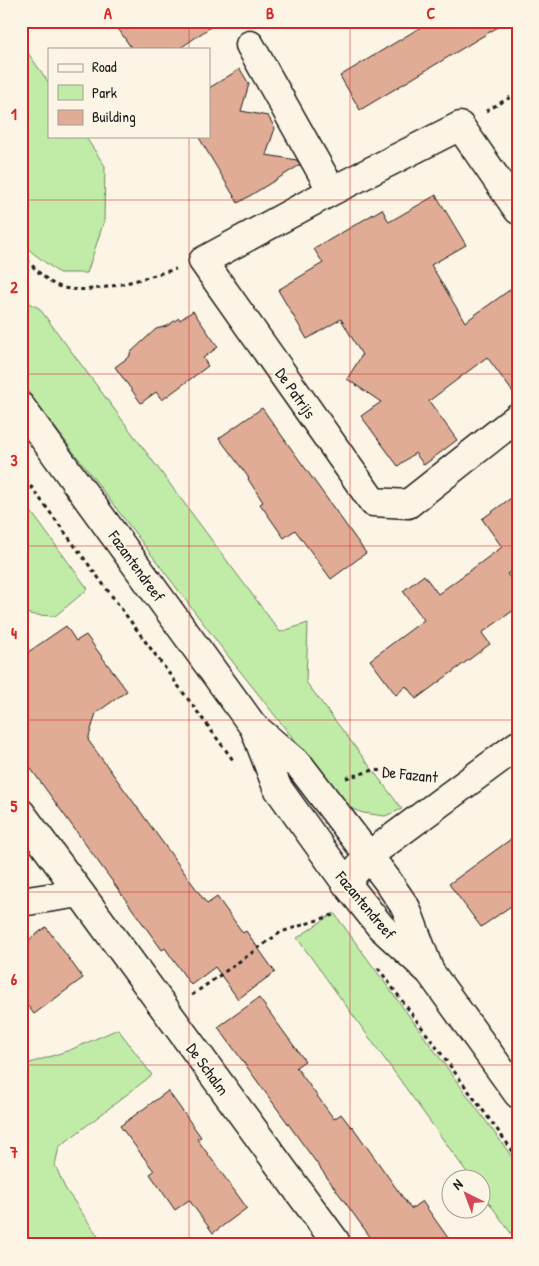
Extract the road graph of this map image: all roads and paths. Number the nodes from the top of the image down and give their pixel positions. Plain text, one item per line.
1 (250, 45) dead end
2 (518, 93) edge
3 (460, 126) junction
4 (332, 191) junction
5 (518, 210) edge
6 (21, 254) edge
7 (203, 261) junction
8 (21, 407) edge
9 (518, 417) edge
10 (253, 726) junction
11 (518, 745) edge
12 (469, 781) junction
13 (314, 786) junction
14 (21, 813) edge
15 (368, 856) junction
16 (346, 883) junction
17 (80, 893) junction
18 (21, 902) edge
19 (338, 913) dead end
20 (430, 972) junction
21 (167, 1012) junction
22 (518, 1094) edge
23 (336, 1245) edge

1 - 4 street
2 - 3 path
3 - 4 street
3 - 5 street
4 - 7 street
6 - 7 path
7 - 9 street, De Patrijs
8 - 10 street, Fazantendreef
10 - 13 street, Fazantendreef
10 - 16 street, Fazantendreef
11 - 12 street, De Fazant
12 - 13 path, De Fazant
12 - 15 street, De Fazant
13 - 15 street, Fazantendreef
14 - 17 street, De Schalm
15 - 16 street, De Fazant
15 - 20 street, Fazantendreef
16 - 20 street, Fazantendreef
17 - 18 street
17 - 21 street, De Schalm
19 - 21 path
20 - 22 street, Fazantendreef
21 - 23 street, De Schalm

